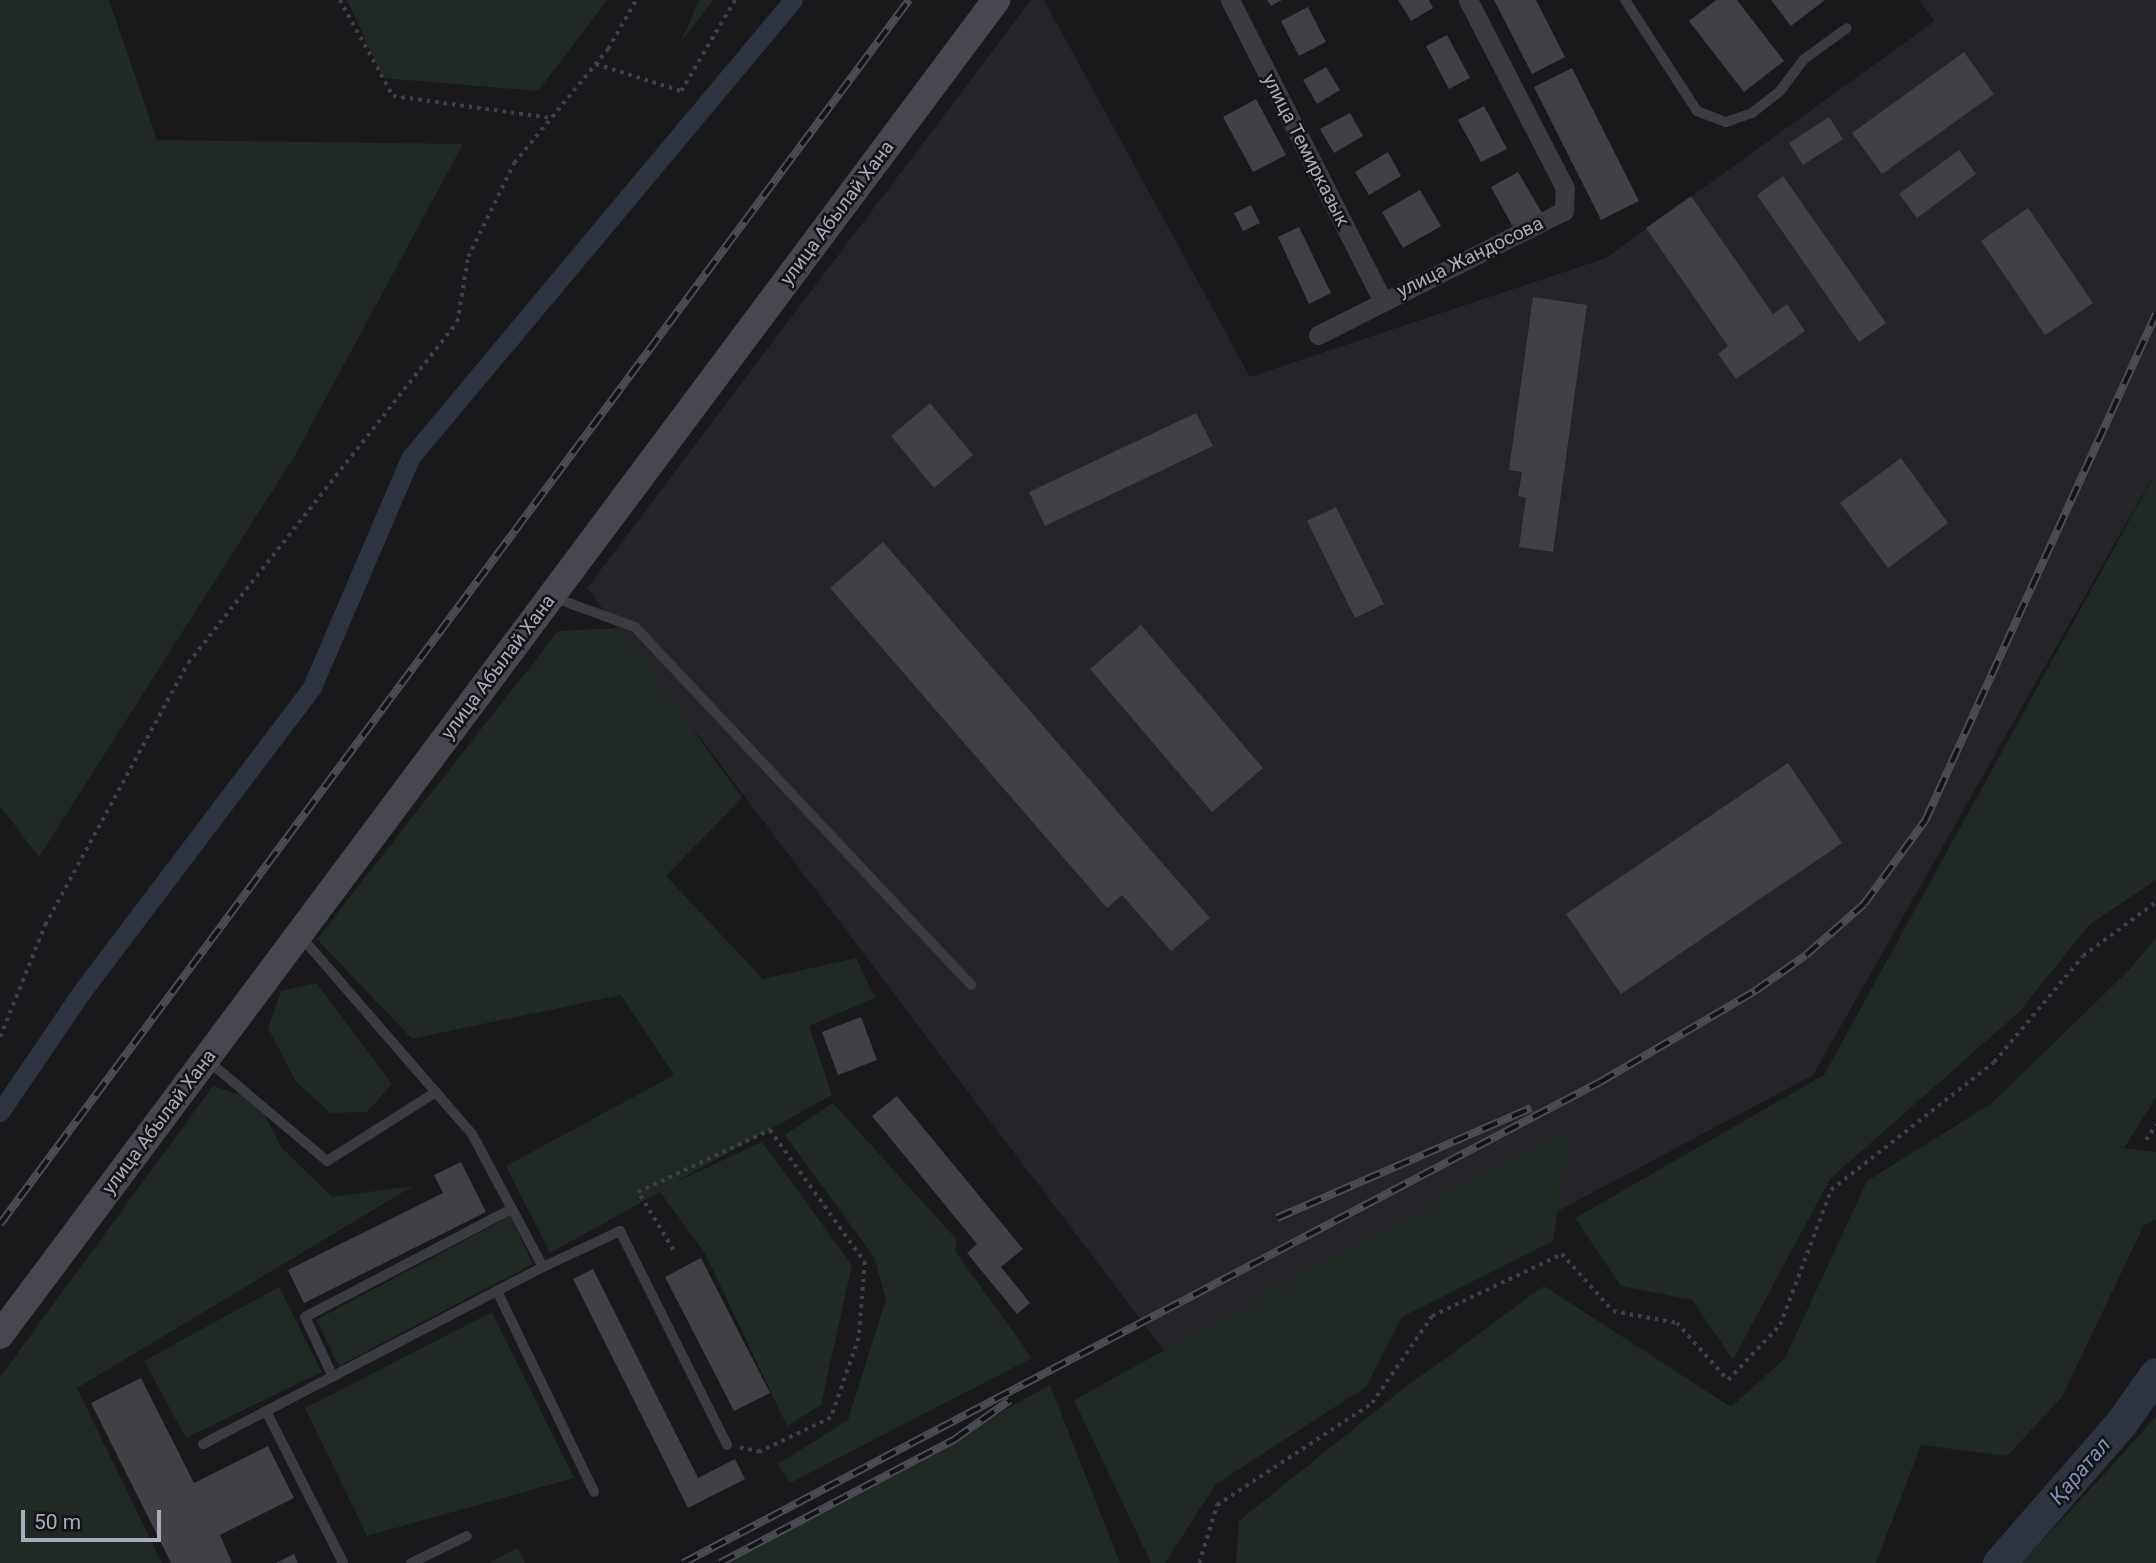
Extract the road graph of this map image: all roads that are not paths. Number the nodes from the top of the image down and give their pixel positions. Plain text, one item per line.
1 (996, 0) edge
2 (1230, 0) edge
3 (1468, 0) edge
4 (1625, 0) edge
5 (1847, 28) dead end
6 (1381, 300) junction
7 (1318, 335) dead end
8 (551, 597) junction
9 (299, 934) junction
10 (971, 985) dead end
11 (206, 1059) junction
12 (436, 1092) junction
13 (512, 1209) junction
14 (543, 1267) junction
15 (497, 1291) junction
16 (0, 1335) edge
17 (333, 1377) junction
18 (266, 1411) junction
19 (203, 1444) dead end
20 (727, 1445) road end
21 (594, 1492) dead end
22 (467, 1536) dead end
23 (343, 1563) edge
24 (411, 1563) edge

1 - 8 main road, улица Абылай Хана
2 - 6 street, улица Темирказык
3 - 6 street, улица Жандосова
4 - 5 lane
6 - 7 street, улица Жандосова
8 - 9 main road, улица Абылай Хана
8 - 10 lane
9 - 11 main road, улица Абылай Хана
9 - 12 lane
11 - 12 lane
11 - 16 main road, улица Абылай Хана
12 - 13 lane
13 - 14 lane
13 - 17 lane
14 - 15 lane
14 - 20 lane
15 - 17 lane
15 - 21 lane
17 - 18 lane
18 - 19 lane
18 - 23 lane
22 - 24 lane

